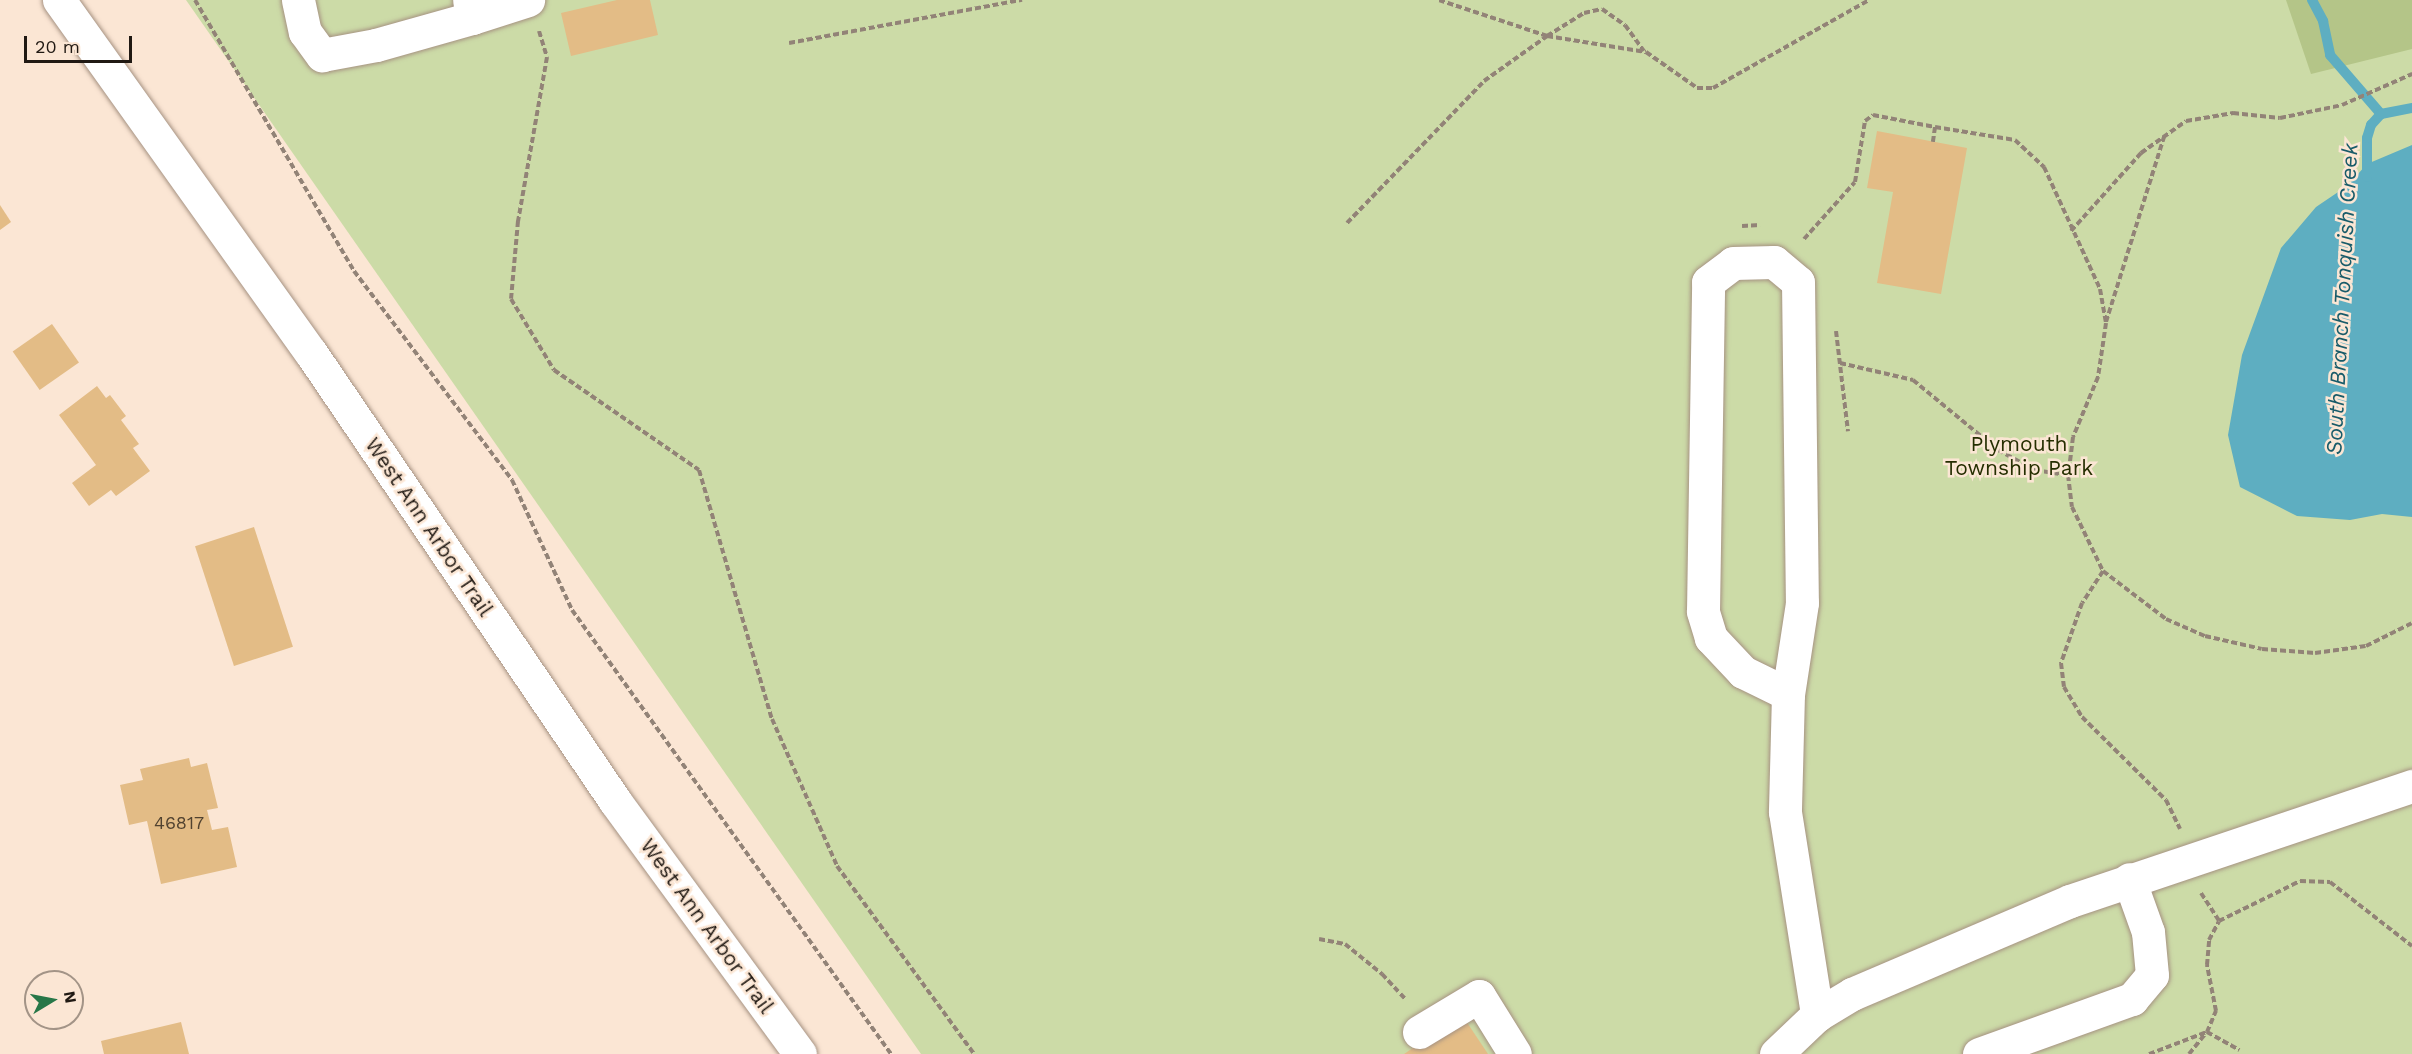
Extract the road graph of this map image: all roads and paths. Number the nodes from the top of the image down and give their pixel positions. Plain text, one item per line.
1 (59, 0) edge
2 (195, 0) edge
3 (298, 0) edge
4 (528, 0) edge
5 (1022, 0) edge
6 (1439, 0) edge
7 (1869, 0) edge
8 (471, 9) edge
9 (1547, 36) junction
10 (789, 43) dead end
11 (1644, 52) junction
12 (547, 57) dead end
13 (2412, 74) edge
14 (1935, 127) junction
15 (2164, 137) junction
16 (1933, 142) dead end
17 (1347, 223) dead end
18 (2071, 231) junction
19 (1804, 239) dead end
20 (2106, 323) junction
21 (1840, 363) dead end
22 (2068, 475) junction
23 (2103, 571) junction
24 (2412, 623) edge
25 (1788, 694) junction
26 (2412, 786) edge
27 (2190, 858) junction
28 (2129, 879) junction
29 (2219, 921) junction
30 (1319, 939) dead end
31 (2412, 946) edge
32 (1818, 1015) junction
33 (1424, 1030) joint
34 (2207, 1032) junction
35 (2239, 1050) dead end
36 (800, 1054) edge
37 (891, 1054) edge
38 (974, 1054) edge
39 (1515, 1054) edge
40 (1776, 1054) edge
41 (1979, 1054) edge
42 (2149, 1054) edge
43 (2189, 1054) edge

1 - 36 street, West Ann Arbor Trail
2 - 37 path
3 - 8 street
4 - 8 street
5 - 10 path
6 - 9 path
7 - 11 path
9 - 11 path
9 - 11 path
9 - 17 path
12 - 38 path
13 - 15 path
14 - 16 path
14 - 18 path
14 - 19 path
15 - 18 path
15 - 20 path
18 - 20 path
20 - 22 path
21 - 22 path
22 - 23 path
23 - 24 path
23 - 27 path
25 - 25 street
25 - 32 street
26 - 27 street
27 - 28 street
27 - 29 path
28 - 32 street
28 - 41 street
29 - 31 path
29 - 34 path
30 - 33 path
32 - 40 street
33 - 39 street
34 - 35 path
34 - 42 path
34 - 43 path

